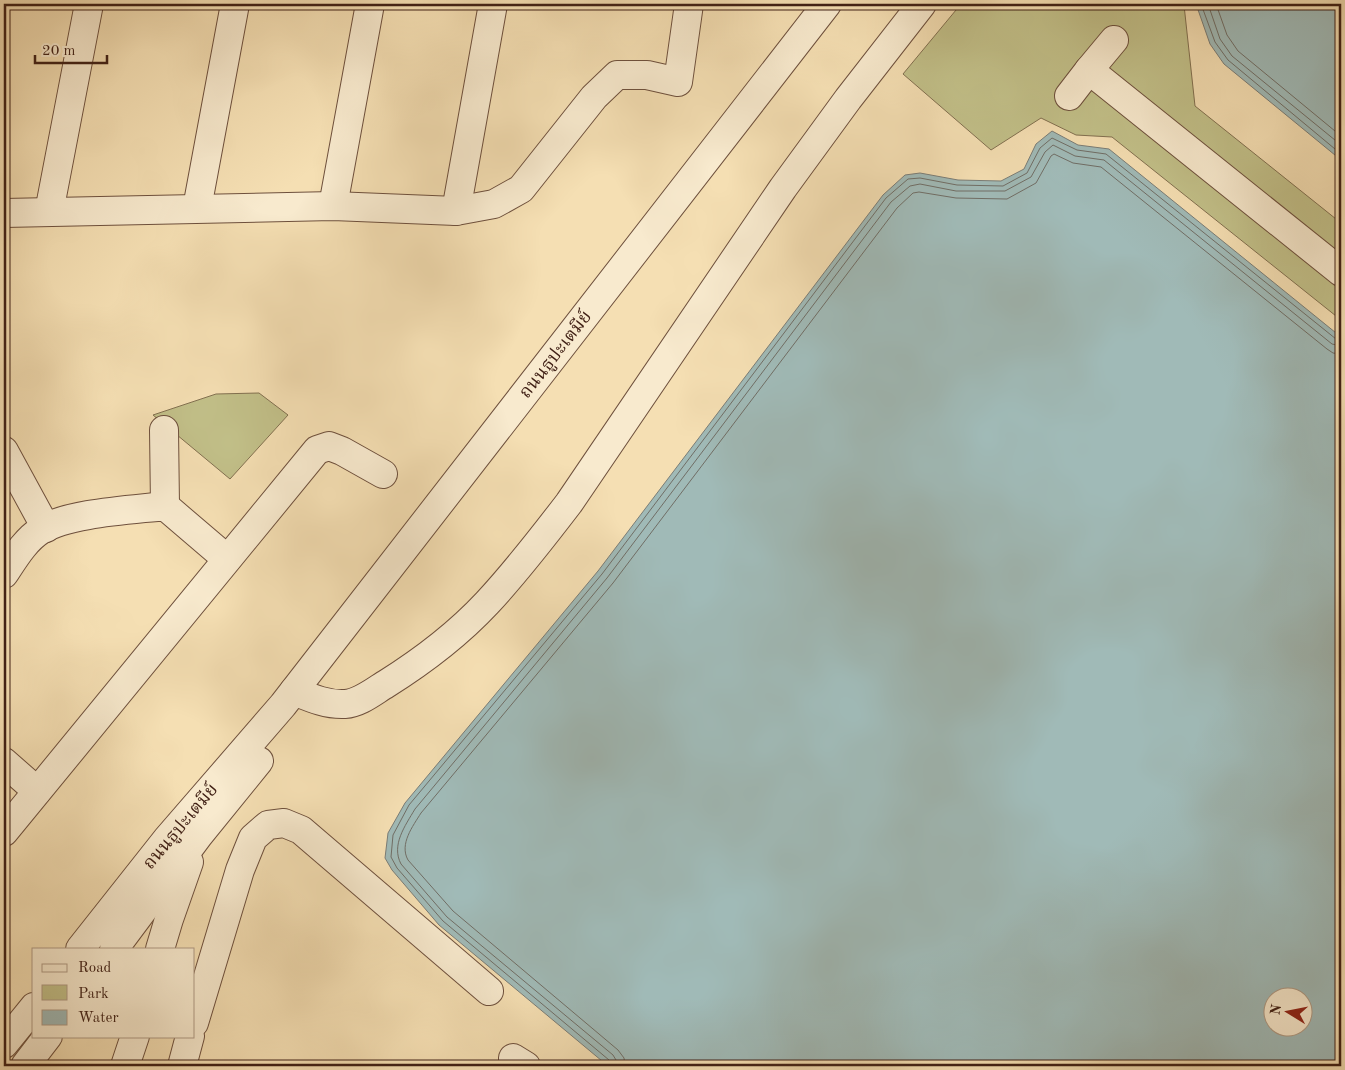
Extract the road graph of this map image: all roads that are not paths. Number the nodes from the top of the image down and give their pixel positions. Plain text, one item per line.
1 (89, 4) edge
2 (235, 4) edge
3 (370, 4) edge
4 (493, 4) edge
5 (689, 4) edge
6 (828, 4) edge
7 (922, 4) edge
8 (1114, 40) dead end
9 (1089, 70) junction
10 (1069, 96) dead end
11 (333, 206) junction
12 (197, 208) junction
13 (456, 211) junction
14 (4, 212) edge
15 (49, 212) junction
16 (1341, 272) edge
17 (164, 430) dead end
18 (4, 451) edge
19 (383, 474) dead end
20 (165, 506) junction
21 (46, 528) junction
22 (227, 559) junction
23 (4, 574) edge
24 (289, 698) junction
25 (4, 762) edge
26 (37, 791) junction
27 (217, 812) junction
28 (4, 832) edge
29 (199, 835) junction
30 (253, 838) junction
31 (81, 948) edge
32 (115, 948) edge
33 (160, 948) edge
34 (488, 991) dead end
35 (32, 1009) edge
36 (195, 1020) edge
37 (46, 1038) edge
38 (134, 1038) edge
39 (189, 1038) edge
40 (4, 1044) edge
41 (25, 1066) edge
42 (125, 1066) edge
43 (182, 1066) edge

1 - 15 street
2 - 12 street
3 - 11 street
4 - 13 street
5 - 13 street
6 - 24 street, ถนนธูปะเตมีย์
7 - 24 street
8 - 9 street
9 - 10 street
9 - 16 street
11 - 12 street
11 - 13 street
12 - 15 street
14 - 15 street
17 - 20 street
18 - 21 street
19 - 22 street
20 - 21 street
20 - 22 street
21 - 23 street
22 - 26 street
24 - 27 street, ถนนธูปะเตมีย์
24 - 31 street, ถนนธูปะเตมีย์
25 - 26 street
26 - 28 street
27 - 29 street, ถนนธูปะเตมีย์
27 - 30 street
29 - 32 street, ถนนธูปะเตมีย์
29 - 33 street
30 - 34 street
30 - 36 street
35 - 40 street
37 - 41 street
38 - 42 street
39 - 43 street

